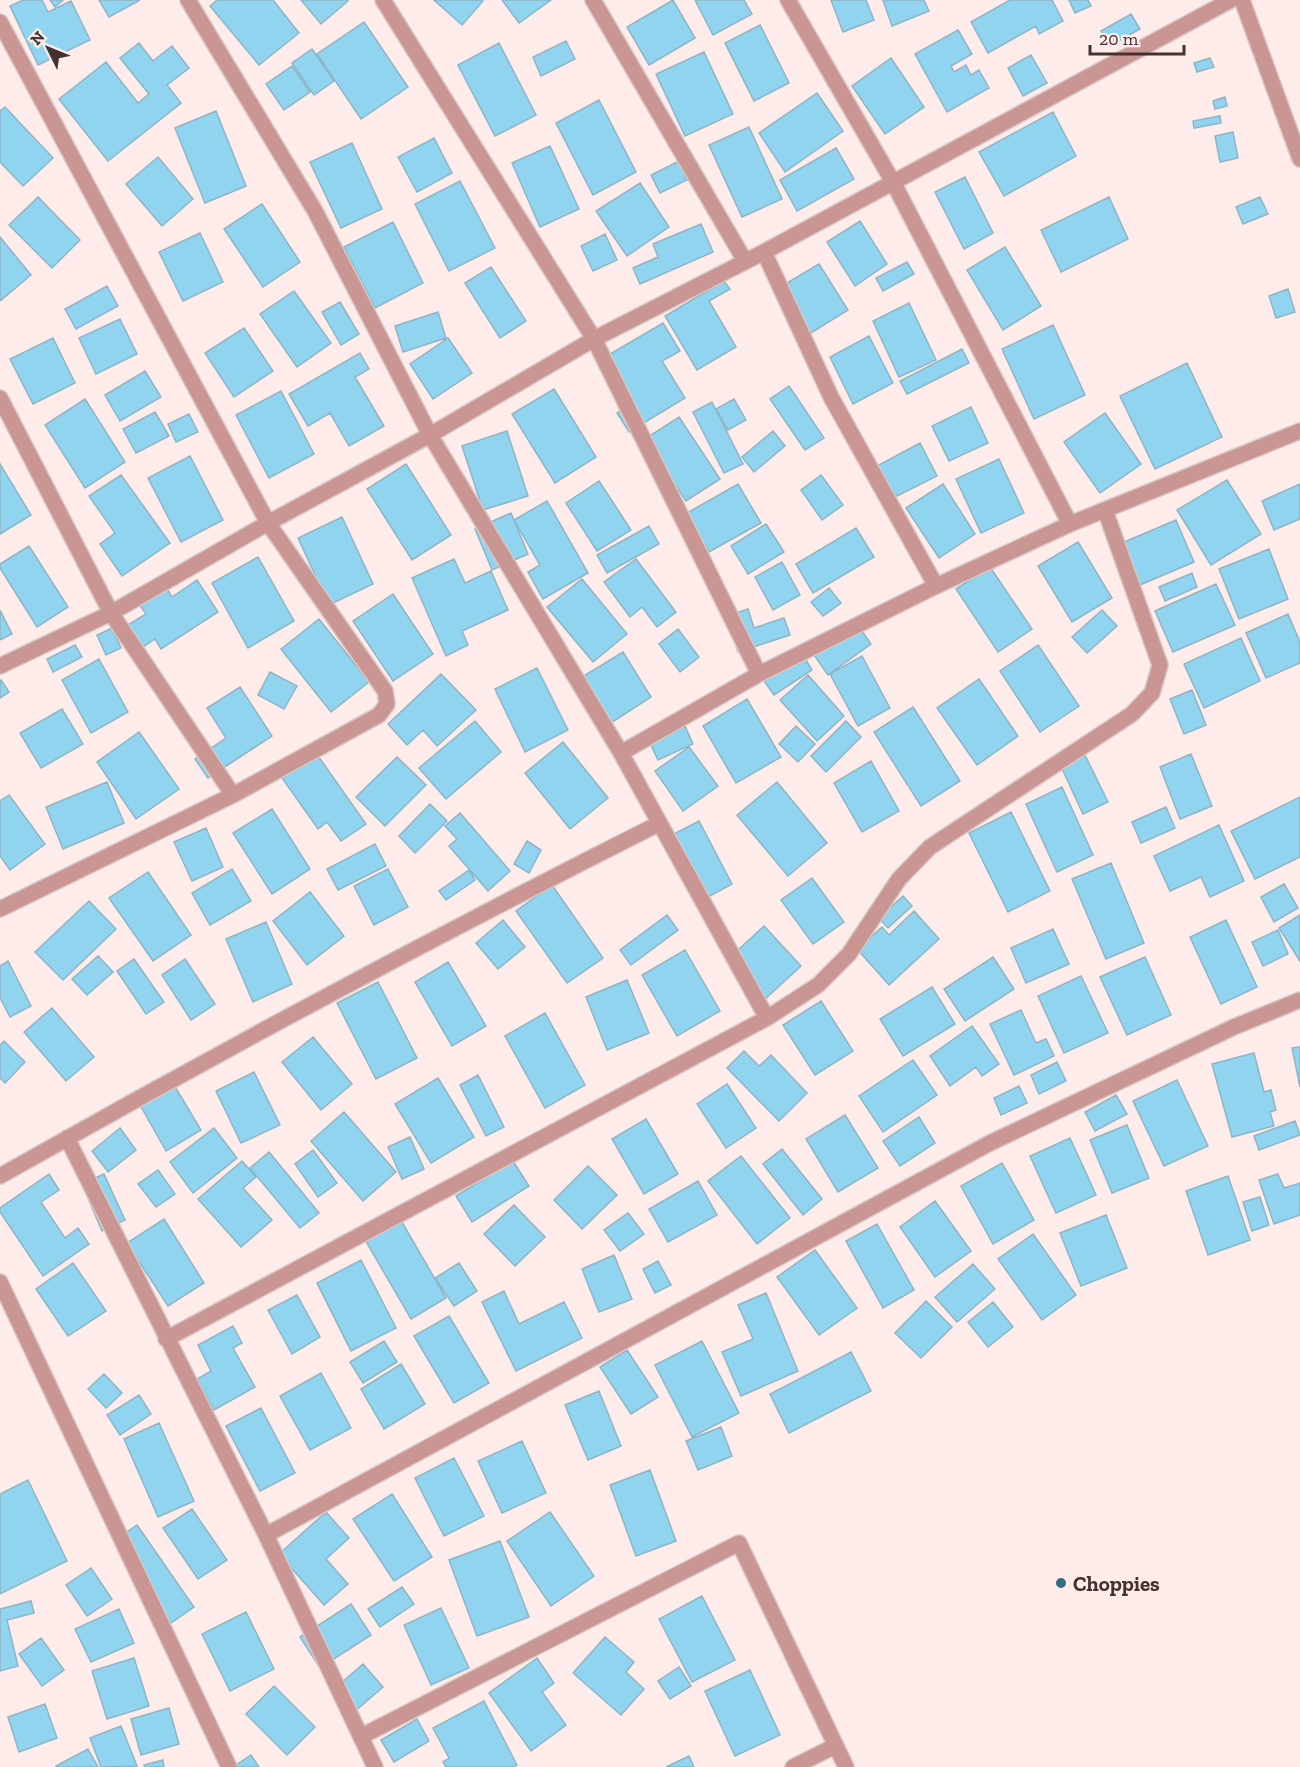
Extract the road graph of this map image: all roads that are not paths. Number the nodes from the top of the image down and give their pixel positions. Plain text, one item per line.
1 (188, 0) edge
2 (383, 0) edge
3 (593, 0) edge
4 (788, 0) edge
5 (1231, 0) edge
6 (1242, 0) edge
7 (0, 22) edge
8 (1300, 159) edge
9 (893, 182) junction
10 (764, 252) junction
11 (745, 261) junction
12 (594, 339) junction
13 (0, 398) edge
14 (6, 421) edge
15 (1300, 431) edge
16 (430, 435) junction
17 (1105, 510) junction
18 (268, 523) junction
19 (1070, 524) junction
20 (936, 586) junction
21 (111, 614) junction
22 (0, 666) edge
23 (759, 675) junction
24 (621, 753) junction
25 (233, 795) junction
26 (658, 824) junction
27 (0, 909) edge
28 (1300, 1000) edge
29 (767, 1018) junction
30 (67, 1138) junction
31 (0, 1176) edge
32 (0, 1282) edge
33 (166, 1339) junction
34 (266, 1535) junction
35 (362, 1736) junction
36 (835, 1746) junction
37 (229, 1767) edge
38 (375, 1767) edge
39 (793, 1767) edge
40 (846, 1767) edge

1 - 16 street
2 - 12 street
3 - 11 street
4 - 9 street
5 - 9 street
6 - 8 street
7 - 18 street
9 - 10 street
9 - 19 street
10 - 11 street
10 - 20 street
11 - 12 street
12 - 16 street
12 - 23 street
13 - 14 street
14 - 21 street
15 - 17 street
16 - 18 street
16 - 24 street
17 - 19 street
17 - 29 street
18 - 21 street
18 - 25 street
19 - 20 street
20 - 23 street
21 - 22 street
21 - 25 street
23 - 24 street
24 - 26 street
25 - 27 street
26 - 29 street
26 - 30 street
28 - 34 street
29 - 33 street
30 - 31 street
30 - 33 street
32 - 37 street
33 - 34 street
34 - 35 street
35 - 36 street
35 - 38 street
36 - 39 street
36 - 40 street

